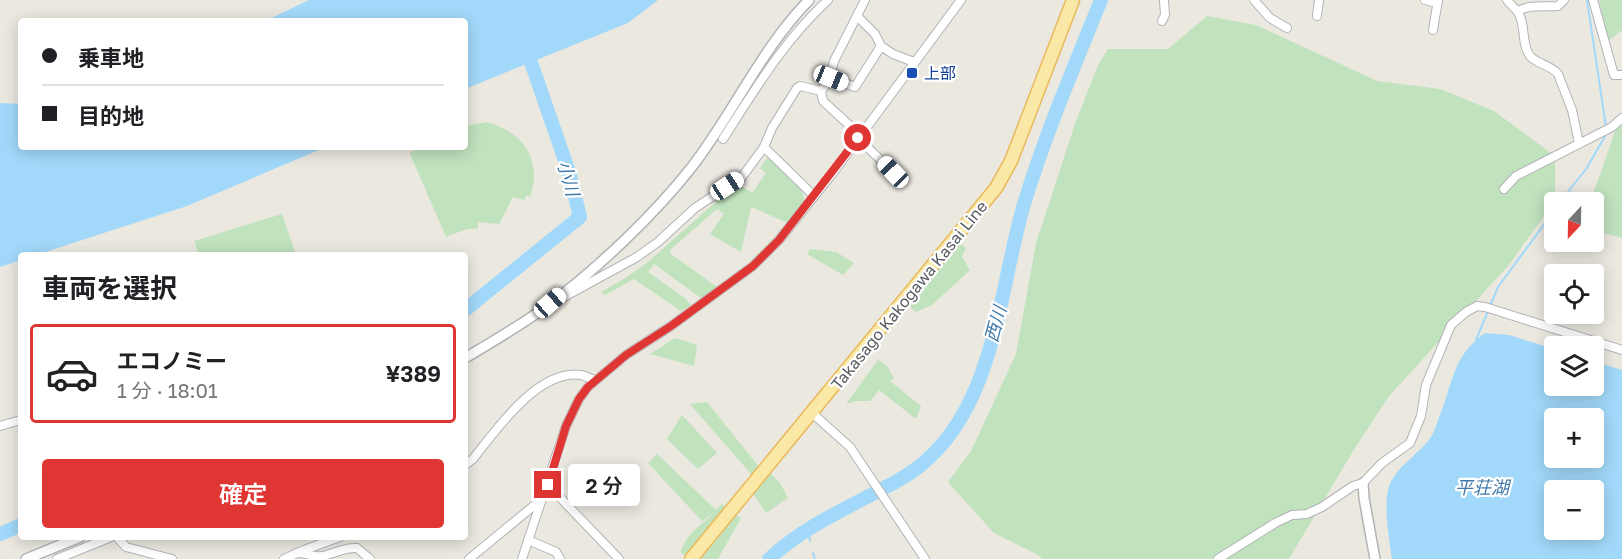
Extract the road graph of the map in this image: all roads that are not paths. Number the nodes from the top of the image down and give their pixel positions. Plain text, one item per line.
1 (809, 0) edge
2 (828, 0) edge
3 (866, 0) edge
4 (961, 0) edge
5 (1073, 0) edge
6 (1164, 0) edge
7 (1254, 0) edge
8 (1318, 0) edge
9 (1425, 0) edge
10 (1507, 0) edge
11 (1564, 0) edge
12 (1593, 0) edge
13 (1438, 1) edge
14 (1518, 12) junction
15 (1317, 16) dead end
16 (858, 17) junction
17 (1162, 21) dead end
18 (1287, 28) dead end
19 (1433, 30) dead end
20 (881, 46) junction
21 (914, 62) junction
22 (1622, 75) edge
23 (831, 78) junction
24 (822, 91) junction
25 (1622, 118) edge
26 (859, 137) junction
27 (723, 139) dead end
28 (1580, 143) junction
29 (764, 147) junction
30 (893, 172) dead end
31 (1504, 189) dead end
32 (813, 195) junction
33 (550, 303) junction
34 (1622, 350) edge
35 (468, 356) edge
36 (595, 380) junction
37 (812, 413) junction
38 (18, 421) edge
39 (0, 426) edge
40 (468, 463) edge
41 (1363, 483) junction
42 (548, 485) junction
43 (542, 499) junction
44 (73, 540) edge
45 (104, 540) edge
46 (120, 540) edge
47 (332, 540) edge
48 (528, 540) junction
49 (297, 554) junction
50 (26, 559) edge
51 (57, 559) edge
52 (172, 559) edge
53 (284, 559) edge
54 (370, 559) edge
55 (469, 559) edge
56 (522, 559) edge
57 (560, 559) edge
58 (619, 559) edge
59 (691, 559) edge
60 (926, 559) edge
61 (1218, 559) edge
62 (1376, 559) edge

1 - 33 street
2 - 27 street
3 - 16 street
4 - 21 street
5 - 37 main road, Takasago Kakogawa Kasai Line
6 - 17 street
7 - 18 street
8 - 15 street
9 - 13 street
10 - 14 street
11 - 14 street
12 - 22 street
13 - 19 street
14 - 28 street
16 - 20 street
16 - 23 street
20 - 21 street
20 - 23 street
21 - 26 street
23 - 24 street
24 - 26 street
24 - 29 street
25 - 28 street
26 - 30 street
26 - 32 street
28 - 31 street
29 - 32 street
29 - 33 street
32 - 36 street
33 - 35 street
34 - 41 street
36 - 40 street
36 - 42 street
37 - 59 main road, Takasago Kakogawa Kasai Line
37 - 60 street
38 - 39 street
41 - 61 street
41 - 62 street
42 - 43 street
42 - 58 street
43 - 48 street
43 - 55 street
44 - 50 street
45 - 51 street
46 - 52 street
47 - 49 street
48 - 56 street
48 - 57 street
49 - 53 street
49 - 54 street

